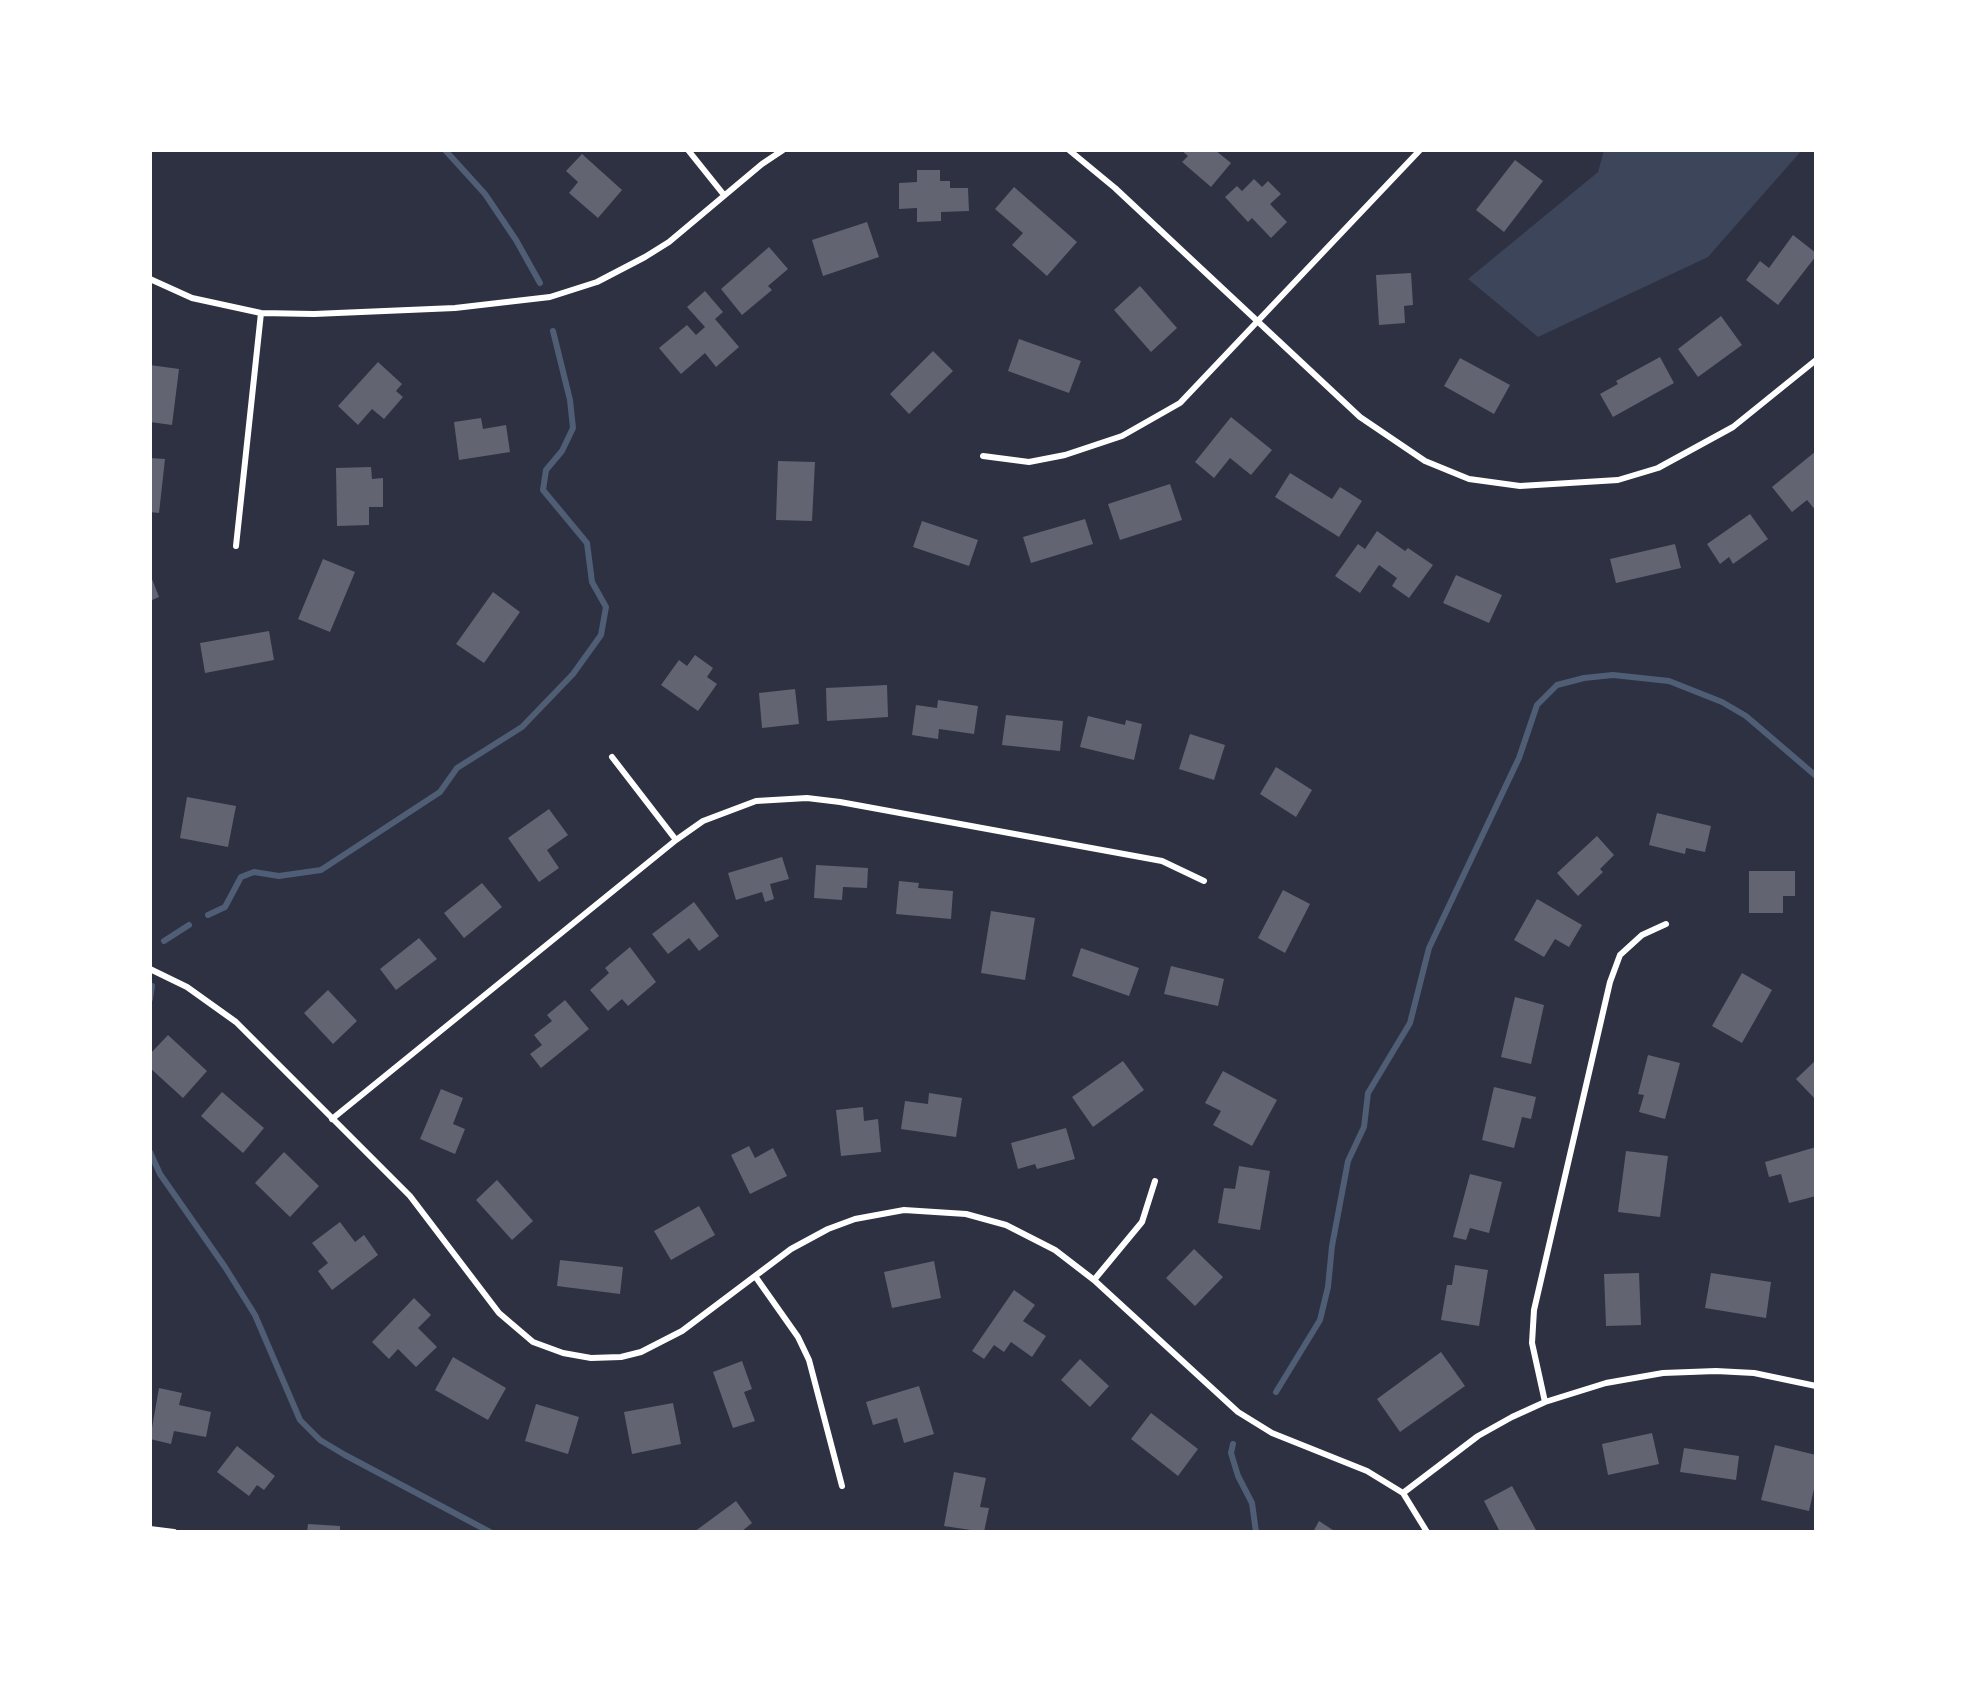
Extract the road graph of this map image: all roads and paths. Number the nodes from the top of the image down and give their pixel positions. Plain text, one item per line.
1 (687, 150) edge
2 (783, 150) edge
3 (1069, 150) edge
4 (1420, 150) edge
5 (724, 195) junction
6 (150, 279) edge
7 (261, 313) junction
8 (1258, 321) junction
9 (1816, 360) edge
10 (983, 456) dead end
11 (236, 546) dead end
12 (612, 758) dead end
13 (676, 840) junction
14 (1204, 881) dead end
15 (1666, 924) dead end
16 (150, 969) edge
17 (332, 1119) junction
18 (1155, 1181) dead end
19 (755, 1276) junction
20 (1094, 1280) junction
21 (1816, 1386) edge
22 (1545, 1402) junction
23 (842, 1486) dead end
24 (1403, 1493) junction
25 (150, 1529) edge
26 (174, 1532) edge
27 (1427, 1532) edge

1 - 5 street
2 - 5 street
3 - 8 street
4 - 8 street
5 - 7 street
6 - 7 street
7 - 11 street
8 - 9 street
8 - 10 street
12 - 13 street
13 - 14 street
13 - 17 street
15 - 22 street
16 - 17 street
17 - 19 street
18 - 20 street
19 - 20 street
19 - 23 street
20 - 24 street
21 - 22 street
22 - 24 street
24 - 27 street
25 - 26 street

